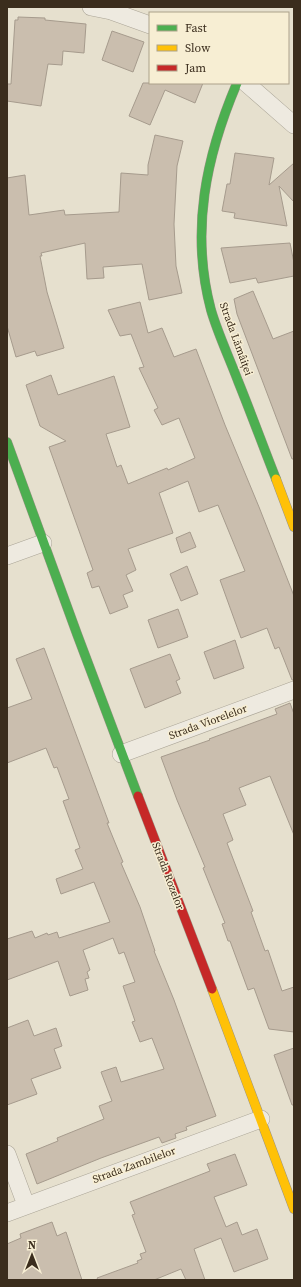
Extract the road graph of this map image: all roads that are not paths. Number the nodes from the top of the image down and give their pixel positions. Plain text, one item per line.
1 (91, 7) edge
2 (149, 24) edge
3 (236, 84) edge
4 (247, 84) edge
5 (294, 125) edge
6 (7, 442) edge
7 (294, 527) edge
8 (43, 542) junction
9 (7, 556) edge
10 (294, 690) edge
11 (122, 754) junction
12 (261, 1118) junction
13 (7, 1154) edge
14 (26, 1205) junction
15 (294, 1210) edge
16 (7, 1213) edge

1 - 2 street
3 - 7 street, Strada Lămâiței
4 - 5 street
6 - 8 street, Strada Rozelor
8 - 9 street
8 - 11 street, Strada Rozelor
10 - 11 street, Strada Viorelelor
11 - 12 street, Strada Rozelor
12 - 14 street, Strada Zambilelor
12 - 15 street, Strada Rozelor
13 - 14 street
14 - 16 street, Strada Zambilelor

